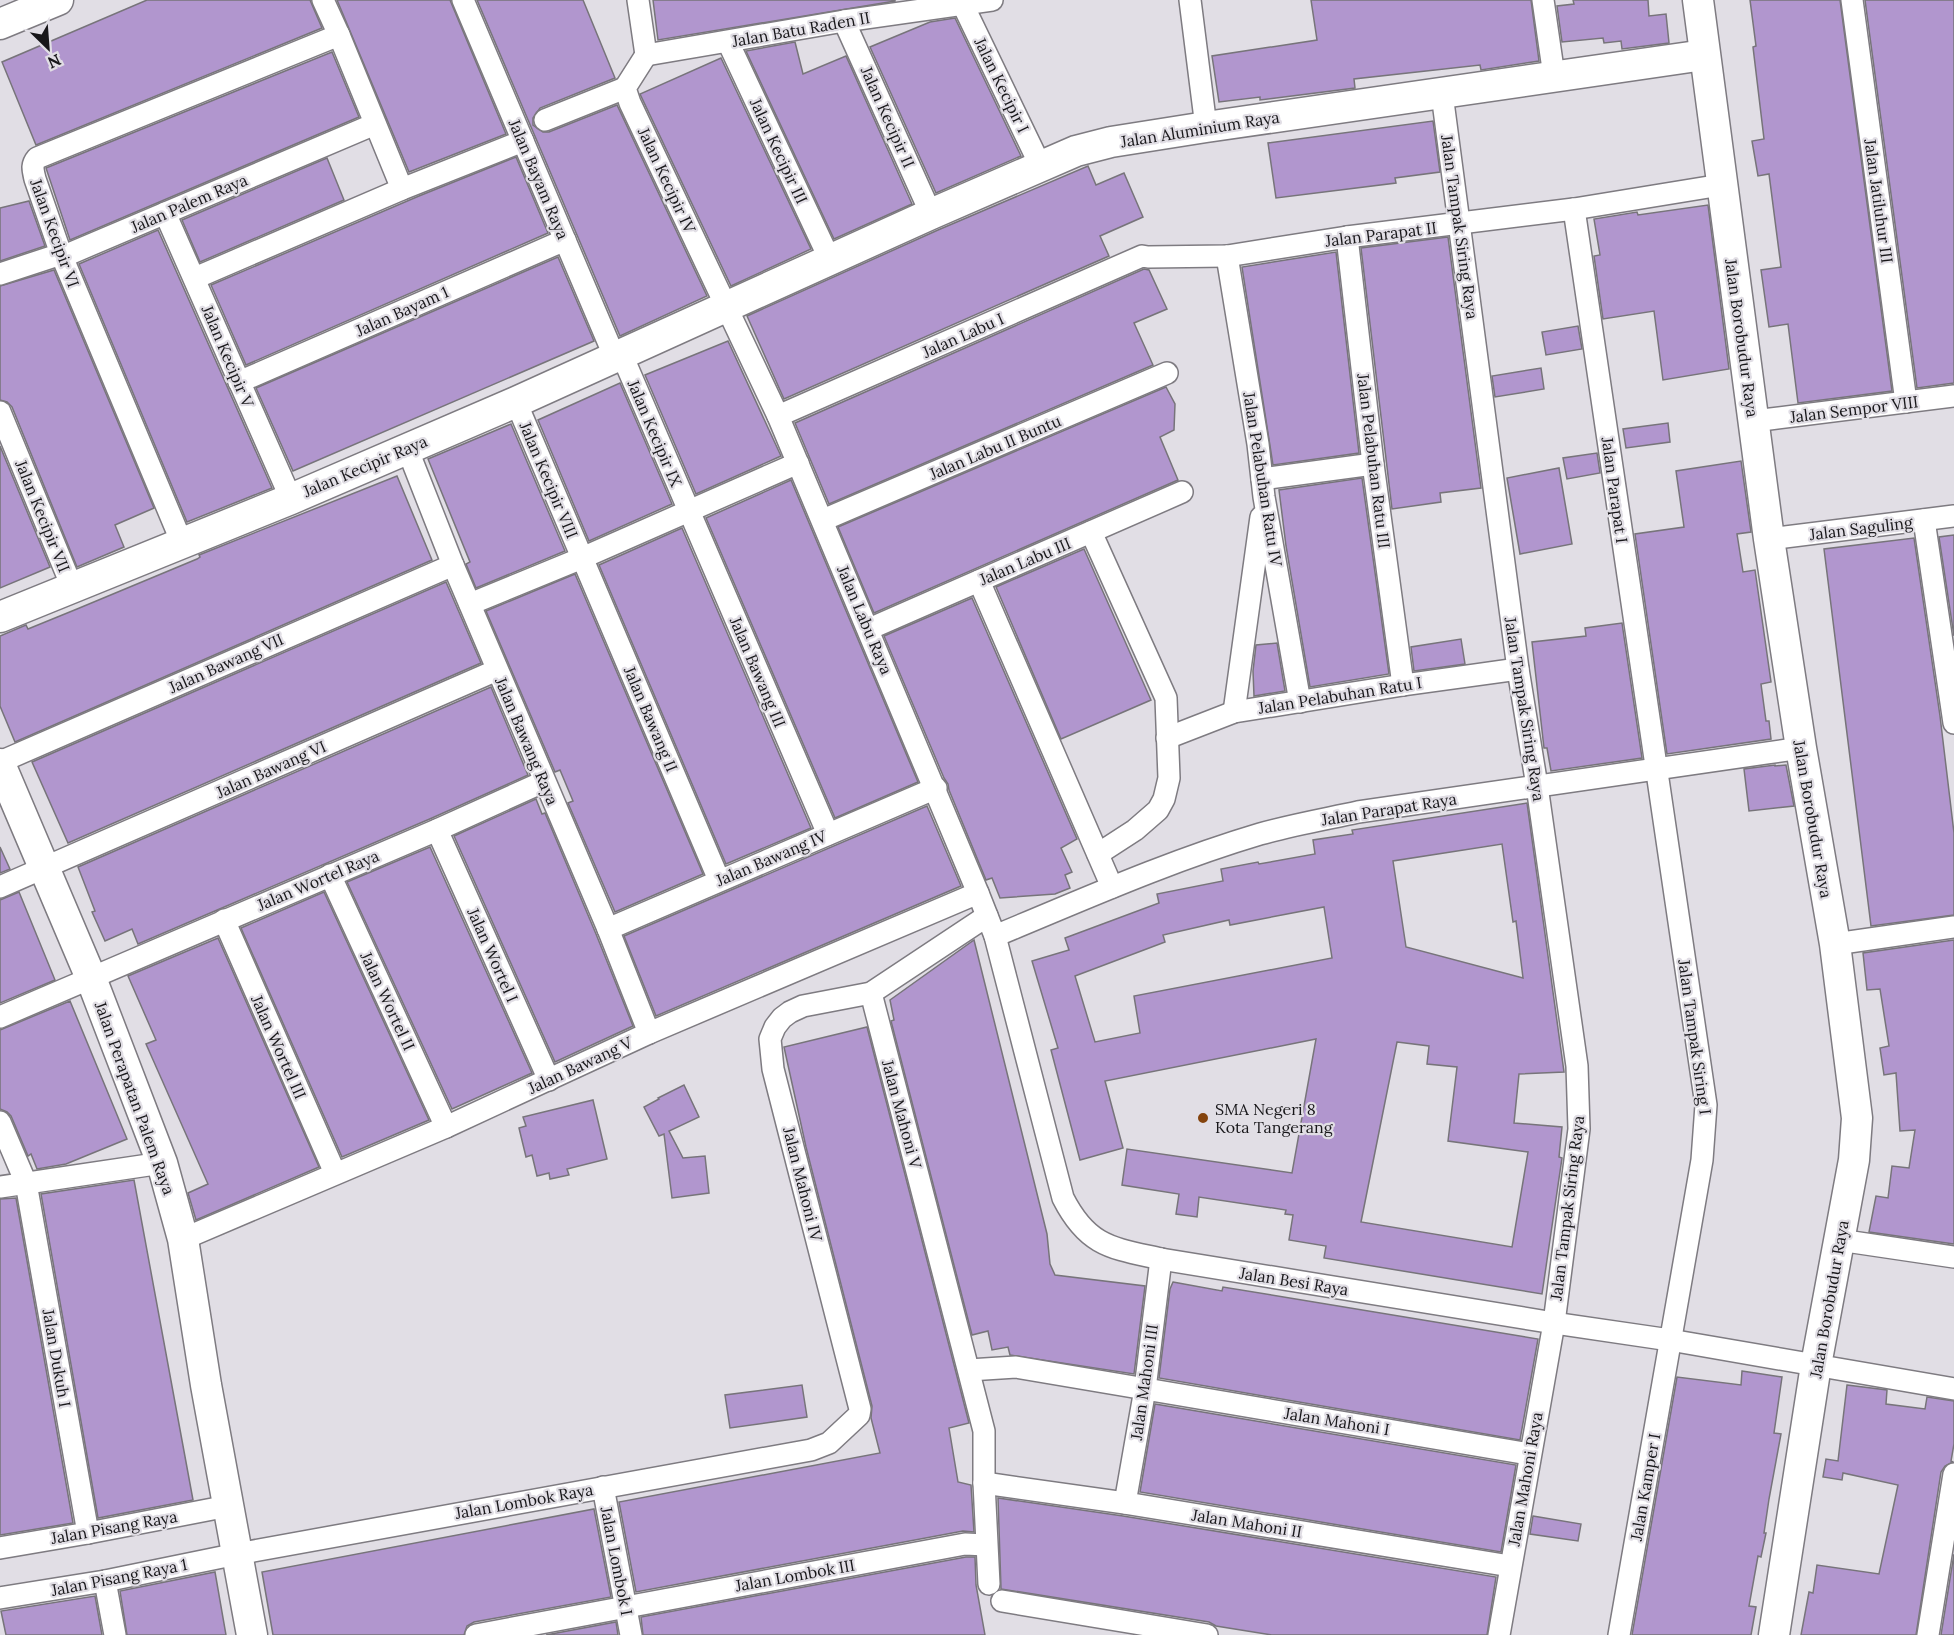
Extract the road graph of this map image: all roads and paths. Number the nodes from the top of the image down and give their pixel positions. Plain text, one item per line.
1 (58, 0) edge
2 (323, 0) edge
3 (463, 0) edge
4 (638, 0) edge
5 (992, 0) edge
6 (1190, 0) edge
7 (1543, 0) edge
8 (1698, 0) edge
9 (1851, 0) edge
10 (963, 5) junction
11 (844, 21) junction
12 (0, 24) edge
13 (339, 35) junction
14 (728, 42) junction
15 (646, 55) junction
16 (1704, 55) junction
17 (1554, 76) junction
18 (625, 88) junction
19 (1442, 94) junction
20 (545, 120) dead end
21 (375, 124) junction
22 (1206, 127) junction
23 (523, 141) junction
24 (1040, 165) junction
25 (1721, 185) junction
26 (402, 189) junction
27 (1574, 209) junction
28 (165, 213) junction
29 (931, 214) junction
30 (1460, 224) junction
31 (1347, 237) junction
32 (565, 240) junction
33 (61, 254) junction
34 (1227, 255) junction
35 (1148, 257) joint
36 (830, 260) junction
37 (0, 274) edge
38 (195, 278) junction
39 (726, 307) junction
40 (618, 356) junction
41 (1167, 373) dead end
42 (239, 382) junction
43 (1954, 396) edge
44 (516, 402) junction
45 (1906, 402) junction
46 (0, 412) edge
47 (778, 416) junction
48 (1754, 422) junction
49 (407, 448) junction
50 (798, 463) junction
51 (1373, 464) junction
52 (1263, 488) junction
53 (1182, 492) dead end
54 (291, 499) junction
55 (688, 510) junction
56 (1954, 516) edge
57 (822, 520) junction
58 (1924, 520) junction
59 (1091, 532) junction
60 (1769, 539) junction
61 (182, 543) junction
62 (582, 558) junction
63 (453, 565) junction
64 (979, 581) junction
65 (72, 587) junction
66 (470, 604) junction
67 (0, 617) edge
68 (869, 629) junction
69 (1518, 669) junction
70 (497, 670) junction
71 (1404, 685) junction
72 (1300, 702) junction
73 (1234, 712) junction
74 (1954, 723) edge
75 (1167, 738) junction
76 (1800, 748) junction
77 (0, 763) edge
78 (1656, 770) junction
79 (543, 782) junction
80 (1537, 786) junction
81 (936, 788) junction
82 (437, 830) junction
83 (828, 834) junction
84 (1098, 854) junction
85 (45, 868) junction
86 (330, 875) junction
87 (719, 880) junction
88 (0, 887) edge
89 (1112, 887) junction
90 (978, 893) junction
91 (224, 920) junction
92 (991, 926) junction
93 (1954, 927) edge
94 (608, 929) junction
95 (1835, 944) junction
96 (92, 978) junction
97 (872, 993) junction
98 (0, 1017) edge
99 (649, 1033) junction
100 (549, 1080) junction
101 (0, 1122) edge
102 (446, 1127) junction
103 (162, 1163) junction
104 (335, 1173) junction
105 (26, 1183) junction
106 (0, 1187) edge
107 (183, 1239) junction
108 (1839, 1240) junction
109 (1954, 1257) edge
110 (1161, 1259) junction
111 (1554, 1323) junction
112 (1670, 1340) junction
113 (1816, 1365) junction
114 (969, 1370) junction
115 (1144, 1389) junction
116 (1954, 1389) edge
117 (837, 1436) joint
118 (1529, 1454) junction
119 (1954, 1474) edge
120 (984, 1483) junction
121 (603, 1487) junction
122 (1125, 1503) junction
123 (232, 1527) junction
124 (88, 1533) junction
125 (976, 1545) junction
126 (0, 1548) edge
127 (1510, 1566) junction
128 (105, 1581) junction
129 (0, 1598) edge
130 (626, 1606) junction
131 (1149, 1630) edge
132 (115, 1635) edge
133 (252, 1635) edge
134 (476, 1635) edge
135 (631, 1635) edge
136 (1207, 1635) edge
137 (1498, 1635) edge
138 (1619, 1635) edge
139 (1774, 1635) edge
140 (1928, 1635) edge

1 - 12 street
2 - 13 street
3 - 23 street, Jalan Bayam Raya
4 - 15 street
5 - 10 street, Jalan Batu Raden II
6 - 22 street
7 - 17 street
8 - 16 street, Jalan Borobudur Raya
9 - 45 street, Jalan Jatiluhur III
10 - 11 street, Jalan Batu Raden II
10 - 24 street, Jalan Kecipir I
11 - 14 street, Jalan Batu Raden II
11 - 29 street, Jalan Kecipir II
13 - 21 street
13 - 33 street, Jalan Kecipir VI
14 - 15 street, Jalan Batu Raden II
14 - 36 street, Jalan Kecipir III
15 - 18 street
16 - 17 street, Jalan Aluminium Raya
16 - 25 street, Jalan Borobudur Raya
17 - 19 street, Jalan Aluminium Raya
18 - 20 street
18 - 39 street, Jalan Kecipir IV
19 - 22 street, Jalan Aluminium Raya
19 - 30 street, Jalan Tampak Siring Raya
21 - 26 street
21 - 28 street, Jalan Palem Raya
22 - 24 street, Jalan Aluminium Raya
23 - 26 street
23 - 32 street, Jalan Bayam Raya
24 - 29 street, Jalan Aluminium Raya
25 - 27 street, Jalan Parapat II
25 - 48 street, Jalan Borobudur Raya
26 - 38 street
27 - 30 street, Jalan Parapat II
27 - 78 street, Jalan Parapat I
28 - 33 street, Jalan Palem Raya
28 - 38 street, Jalan Kecipir V
29 - 36 street, Jalan Aluminium Raya
30 - 31 street, Jalan Parapat II
30 - 69 street, Jalan Tampak Siring Raya
31 - 34 street, Jalan Parapat II
31 - 51 street, Jalan Pelabuhan Ratu III
32 - 40 street, Jalan Bayam Raya
32 - 42 street, Jalan Bayam 1
33 - 37 street, Jalan Palem Raya
33 - 61 street, Jalan Kecipir VI
34 - 35 street, Jalan Parapat II
34 - 52 street, Jalan Pelabuhan Ratu IV
35 - 47 street, Jalan Labu I
36 - 39 street, Jalan Aluminium Raya
38 - 42 street, Jalan Kecipir V
39 - 40 street, Jalan Kecipir Raya
39 - 47 street, Jalan Labu Raya
40 - 44 street, Jalan Kecipir Raya
40 - 55 street, Jalan Kecipir IX
41 - 57 street, Jalan Labu II Buntu
42 - 54 street, Jalan Kecipir V
43 - 45 street, Jalan Sempor VIII
44 - 49 street, Jalan Kecipir Raya
44 - 62 street, Jalan Kecipir VIII
45 - 48 street, Jalan Sempor VIII
46 - 65 street, Jalan Kecipir VII
47 - 50 street, Jalan Labu Raya
48 - 60 street, Jalan Borobudur Raya
49 - 54 street, Jalan Kecipir Raya
49 - 63 street, Jalan Bawang Raya
50 - 55 street
50 - 57 street, Jalan Labu Raya
51 - 52 street
51 - 71 street, Jalan Pelabuhan Ratu III
52 - 72 street, Jalan Pelabuhan Ratu IV
52 - 73 street
53 - 59 street, Jalan Labu III
54 - 61 street, Jalan Kecipir Raya
55 - 62 street
55 - 83 street, Jalan Bawang III
56 - 58 street, Jalan Saguling
57 - 68 street, Jalan Labu Raya
58 - 60 street, Jalan Saguling
58 - 74 street
59 - 64 street, Jalan Labu III
59 - 75 street
60 - 76 street, Jalan Borobudur Raya
61 - 65 street, Jalan Kecipir Raya
62 - 66 street
62 - 87 street, Jalan Bawang II
63 - 66 street, Jalan Bawang Raya
63 - 77 street, Jalan Bawang VII
64 - 68 street, Jalan Labu III
64 - 84 street
65 - 67 street, Jalan Kecipir Raya
66 - 70 street, Jalan Bawang Raya
68 - 81 street, Jalan Labu Raya
69 - 71 street, Jalan Pelabuhan Ratu I
69 - 80 street, Jalan Tampak Siring Raya
70 - 79 street, Jalan Bawang Raya
70 - 85 street, Jalan Bawang VI
71 - 72 street, Jalan Pelabuhan Ratu I
72 - 73 street, Jalan Pelabuhan Ratu I
73 - 75 street, Jalan Pelabuhan Ratu I
75 - 84 street
76 - 78 street, Jalan Parapat Raya
76 - 95 street, Jalan Borobudur Raya
77 - 85 street, Jalan Perapatan Palem Raya
78 - 80 street, Jalan Parapat Raya
78 - 112 street, Jalan Tampak Siring I
79 - 82 street, Jalan Wortel Raya
79 - 94 street, Jalan Bawang Raya
80 - 89 street, Jalan Parapat Raya
80 - 111 street, Jalan Tampak Siring Raya
81 - 83 street, Jalan Bawang IV
81 - 90 street, Jalan Labu Raya
82 - 86 street, Jalan Wortel Raya
82 - 100 street, Jalan Wortel I
83 - 87 street, Jalan Bawang IV
84 - 89 street
85 - 88 street, Jalan Bawang VI
85 - 96 street, Jalan Perapatan Palem Raya
86 - 91 street, Jalan Wortel Raya
86 - 102 street, Jalan Wortel II
87 - 94 street, Jalan Bawang IV
89 - 92 street, Jalan Parapat Raya
90 - 92 street, Jalan Labu Raya
90 - 99 street, Jalan Bawang V
91 - 96 street, Jalan Wortel Raya
91 - 104 street, Jalan Wortel III
92 - 97 street
92 - 110 street, Jalan Besi Raya
93 - 95 street
94 - 99 street, Jalan Bawang Raya
95 - 108 street, Jalan Borobudur Raya
96 - 98 street, Jalan Wortel Raya
96 - 103 street, Jalan Perapatan Palem Raya
97 - 114 street, Jalan Mahoni V
97 - 117 street, Jalan Mahoni IV
99 - 100 street, Jalan Bawang V
100 - 102 street, Jalan Bawang V
101 - 105 street, Jalan Dukuh I
102 - 104 street, Jalan Bawang V
103 - 105 street
103 - 107 street, Jalan Perapatan Palem Raya
104 - 107 street, Jalan Bawang V
105 - 106 street
105 - 124 street, Jalan Dukuh I
107 - 123 street, Jalan Perapatan Palem Raya
108 - 109 street
108 - 113 street, Jalan Borobudur Raya
110 - 111 street, Jalan Besi Raya
110 - 115 street, Jalan Mahoni III
111 - 112 street, Jalan Besi Raya
111 - 118 street, Jalan Mahoni Raya
112 - 113 street, Jalan Besi Raya
112 - 138 street, Jalan Kamper I
113 - 116 street, Jalan Besi Raya
113 - 139 street, Jalan Borobudur Raya
114 - 115 street
114 - 120 street, Jalan Mahoni V
115 - 118 street, Jalan Mahoni I
115 - 122 street, Jalan Mahoni III
117 - 121 street, Jalan Lombok Raya
118 - 127 street, Jalan Mahoni Raya
119 - 140 street
120 - 122 street, Jalan Mahoni II
120 - 125 street, Jalan Mahoni V
121 - 123 street, Jalan Lombok Raya
121 - 130 street, Jalan Lombok I
122 - 127 street, Jalan Mahoni II
123 - 124 street, Jalan Pisang Raya
123 - 128 street, Jalan Pisang Raya 1
123 - 133 street
124 - 126 street, Jalan Pisang Raya
125 - 130 street, Jalan Lombok III
125 - 131 street, Jalan Mahoni V
127 - 137 street, Jalan Mahoni Raya
128 - 129 street, Jalan Pisang Raya 1
128 - 132 street
130 - 134 street, Jalan Lombok III
130 - 135 street, Jalan Lombok I
131 - 136 street

